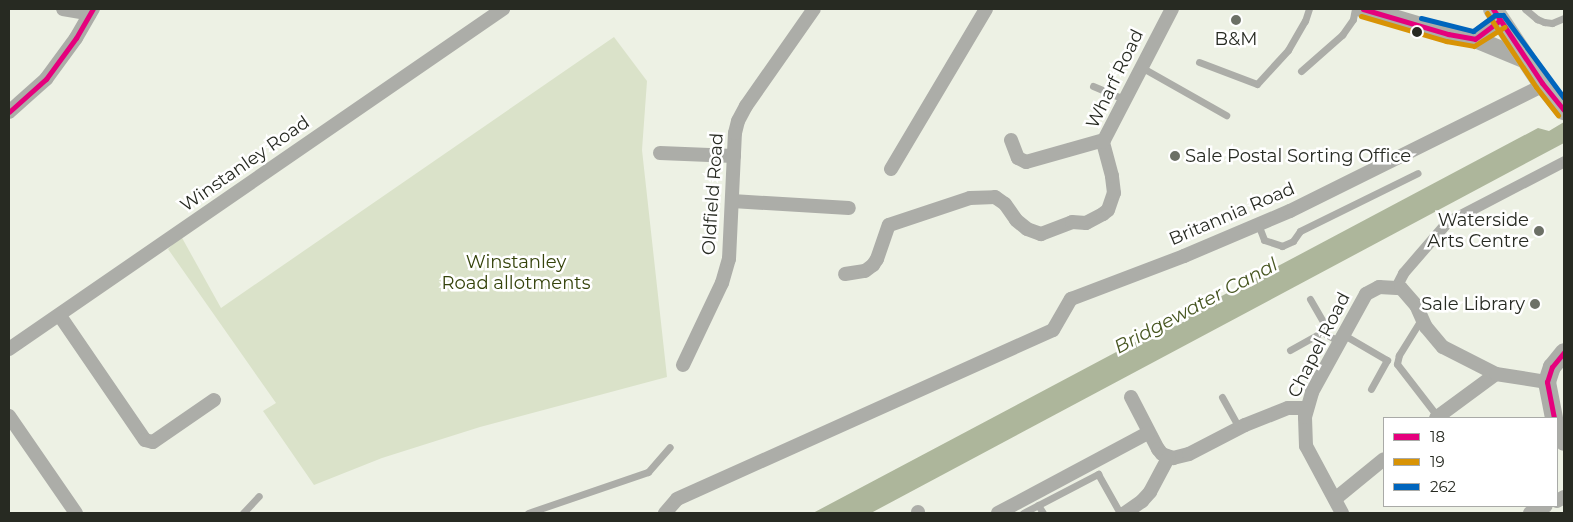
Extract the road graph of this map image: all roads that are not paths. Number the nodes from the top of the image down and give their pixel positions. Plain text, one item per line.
1 (63, 9) edge
2 (503, 9) edge
3 (814, 9) edge
4 (986, 9) edge
5 (1172, 9) edge
6 (1309, 9) edge
7 (1356, 9) edge
8 (1364, 9) edge
9 (1525, 9) edge
10 (92, 12) edge
11 (1496, 15) edge
12 (1564, 18) edge
13 (1475, 39) junction
14 (1526, 60) junction
15 (1199, 62) dead end
16 (1140, 67) junction
17 (1301, 71) dead end
18 (1543, 84) junction
19 (1093, 86) dead end
20 (1124, 99) junction
21 (1561, 107) edge
22 (9, 112) edge
23 (1226, 114) dead end
24 (1011, 140) dead end
25 (1104, 140) junction
26 (660, 152) dead end
27 (734, 156) junction
28 (1564, 161) edge
29 (891, 169) dead end
30 (1418, 173) dead end
31 (732, 201) junction
32 (849, 208) dead end
33 (1258, 224) junction
34 (845, 274) dead end
35 (1396, 287) junction
36 (1310, 299) dead end
37 (60, 316) junction
38 (1422, 318) junction
39 (1322, 332) junction
40 (1342, 338) junction
41 (9, 349) edge
42 (1290, 350) dead end
43 (1564, 352) edge
44 (683, 365) dead end
45 (1496, 374) junction
46 (1547, 382) junction
47 (1371, 388) dead end
48 (1222, 396) dead end
49 (1131, 397) dead end
50 (214, 400) dead end
51 (1306, 408) junction
52 (9, 416) edge
53 (1436, 417) edge
54 (1554, 417) edge
55 (1558, 427) edge
56 (1239, 428) junction
57 (1148, 433) junction
58 (1564, 442) edge
59 (670, 448) dead end
60 (1169, 457) junction
61 (1383, 460) edge
62 (259, 496) dead end
63 (1335, 499) junction
64 (1038, 505) junction
65 (1544, 507) edge
66 (76, 513) edge
67 (243, 513) edge
68 (528, 513) edge
69 (665, 513) edge
70 (998, 513) edge
71 (1023, 513) edge
72 (1043, 513) edge
73 (1120, 513) edge
74 (1125, 513) edge
75 (1342, 513) edge
76 (1530, 513) edge

1 - 10 street
2 - 37 street, Winstanley Road
3 - 27 street, Oldfield Road
4 - 29 street
5 - 16 street, Wharf Road
6 - 15 lane
7 - 17 lane
8 - 13 street
9 - 12 lane
10 - 22 street
11 - 13 street
11 - 14 main road
13 - 14 street
14 - 18 main road
16 - 20 street, Wharf Road
16 - 23 lane
18 - 21 main road
18 - 33 street, Britannia Road
19 - 20 lane
20 - 25 street, Wharf Road
24 - 25 street
25 - 34 street, Wharf Road
26 - 27 street
27 - 31 street, Oldfield Road
28 - 35 street
30 - 33 lane
31 - 32 street
31 - 44 street, Oldfield Road
33 - 69 street, Britannia Road
35 - 38 street
35 - 40 street, Chapel Road
36 - 39 lane
37 - 41 street, Winstanley Road
37 - 50 street
38 - 45 street
38 - 53 lane
39 - 40 lane
39 - 42 lane
40 - 47 lane
40 - 51 street, Chapel Road
43 - 46 street
45 - 46 street
45 - 53 street
46 - 54 street
48 - 56 lane
49 - 57 street
51 - 56 street
51 - 63 street, Chapel Road
52 - 66 street
55 - 58 street
56 - 60 street
57 - 60 street
57 - 70 street
59 - 68 lane
60 - 74 street
61 - 63 street
62 - 67 lane
63 - 75 street, Chapel Road
64 - 71 lane
64 - 72 lane
64 - 73 lane
65 - 76 street

